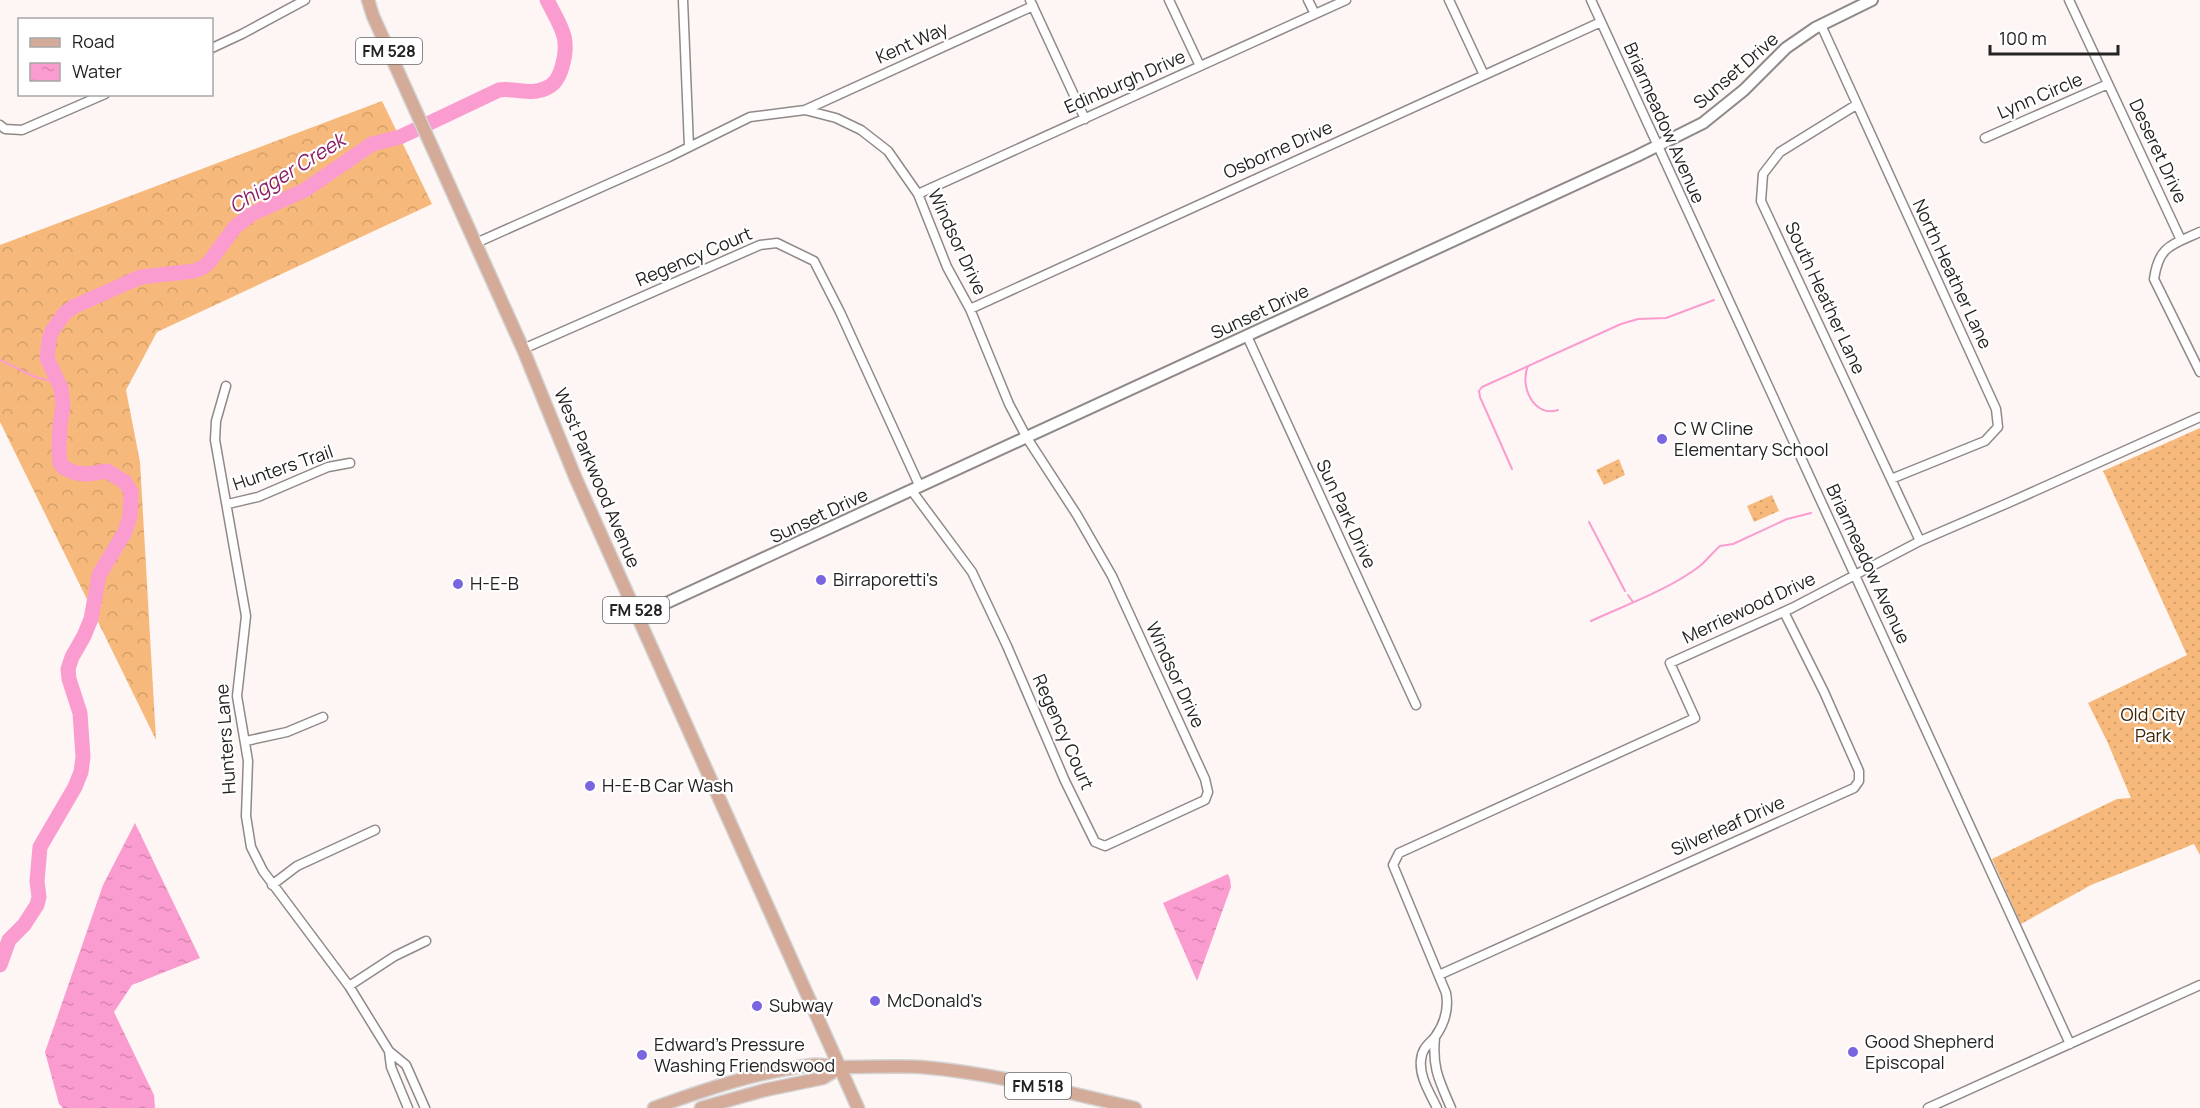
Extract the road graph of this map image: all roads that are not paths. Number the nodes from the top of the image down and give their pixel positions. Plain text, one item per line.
1 (305, 0) edge
2 (368, 0) edge
3 (683, 0) edge
4 (1169, 0) edge
5 (1308, 0) edge
6 (1346, 0) edge
7 (1449, 0) edge
8 (1591, 0) edge
9 (1871, 0) edge
10 (2069, 0) edge
11 (1032, 3) edge
12 (1315, 14) junction
13 (1600, 22) junction
14 (1821, 25) junction
15 (213, 48) edge
16 (1200, 66) junction
17 (1484, 75) junction
18 (2108, 84) junction
19 (100, 96) edge
20 (1856, 105) junction
21 (805, 110) junction
22 (1085, 119) junction
23 (0, 125) edge
24 (1985, 138) dead end
25 (1657, 146) junction
26 (688, 147) junction
27 (918, 194) junction
28 (2200, 232) edge
29 (2181, 240) junction
30 (476, 243) junction
31 (970, 309) junction
32 (1247, 336) junction
33 (523, 349) junction
34 (2200, 372) edge
35 (226, 386) dead end
36 (2200, 417) edge
37 (1027, 438) junction
38 (350, 463) dead end
39 (1891, 479) junction
40 (916, 489) junction
41 (228, 504) junction
42 (1920, 541) junction
43 (1855, 575) junction
44 (1784, 612) junction
45 (639, 616) junction
46 (1416, 705) dead end
47 (323, 717) dead end
48 (246, 741) junction
49 (1193, 753) joint
50 (375, 830) dead end
51 (272, 885) junction
52 (426, 941) dead end
53 (1439, 975) junction
54 (2200, 985) edge
55 (350, 986) junction
56 (1435, 1037) junction
57 (2070, 1044) junction
58 (389, 1051) junction
59 (841, 1067) junction
60 (408, 1108) edge
61 (425, 1108) edge
62 (654, 1108) edge
63 (701, 1108) edge
64 (858, 1108) edge
65 (1135, 1108) edge
66 (1437, 1108) edge
67 (1451, 1108) edge
68 (1928, 1108) edge

1 - 15 street
2 - 30 main road, West Parkwood Avenue / FM 528
3 - 26 street
4 - 16 street
5 - 12 street
6 - 12 street, Edinburgh Drive
7 - 17 street
8 - 13 street, Briarmeadow Avenue
9 - 14 street, Sunset Drive
10 - 18 street, Deseret Drive
11 - 21 street, Kent Way
11 - 22 street
12 - 16 street, Edinburgh Drive
13 - 17 street, Osborne Drive
13 - 25 street, Briarmeadow Avenue
14 - 20 street, North Heather Lane
14 - 25 street, Sunset Drive
16 - 22 street, Edinburgh Drive
17 - 31 street, Osborne Drive
18 - 24 street, Lynn Circle
18 - 29 street, Deseret Drive
19 - 23 street
20 - 39 street, South Heather Lane
20 - 39 street, North Heather Lane
21 - 26 street, Windsor Drive
21 - 27 street, Windsor Drive
22 - 27 street, Edinburgh Drive
25 - 32 street, Sunset Drive
25 - 43 street, Briarmeadow Avenue
26 - 30 street, Windsor Drive
27 - 31 street, Windsor Drive
28 - 29 street
29 - 34 street
30 - 33 main road, West Parkwood Avenue / FM 528
31 - 37 street, Windsor Drive
32 - 37 street, Sunset Drive
32 - 46 street, Sun Park Drive
33 - 40 street, Regency Court
33 - 45 main road, West Parkwood Avenue / FM 528
35 - 41 street, Hunters Lane
36 - 42 street, Merriewood Drive
37 - 40 street, Sunset Drive
37 - 49 street, Windsor Drive
38 - 41 street, Hunters Trail
39 - 42 street, South Heather Lane
40 - 45 street, Sunset Drive
40 - 49 street, Regency Court
41 - 48 street, Hunters Lane
42 - 43 street, Merriewood Drive
43 - 44 street, Merriewood Drive
43 - 57 street, Briarmeadow Avenue
44 - 53 street, Merriewood Drive
44 - 53 street, Silverleaf Drive
45 - 59 main road, West Parkwood Avenue / FM 528
47 - 48 street
48 - 51 street, Hunters Lane
50 - 51 street
51 - 55 street, Hunters Lane
52 - 55 street
53 - 56 street
54 - 57 street
55 - 58 street, Hunters Lane
56 - 66 street
56 - 67 street
57 - 68 street
58 - 60 street, Hunters Lane
58 - 61 street, Hunters Lane
59 - 62 main road, FM 518
59 - 63 main road, FM 518
59 - 64 main road, FM 528
59 - 65 main road, FM 518

